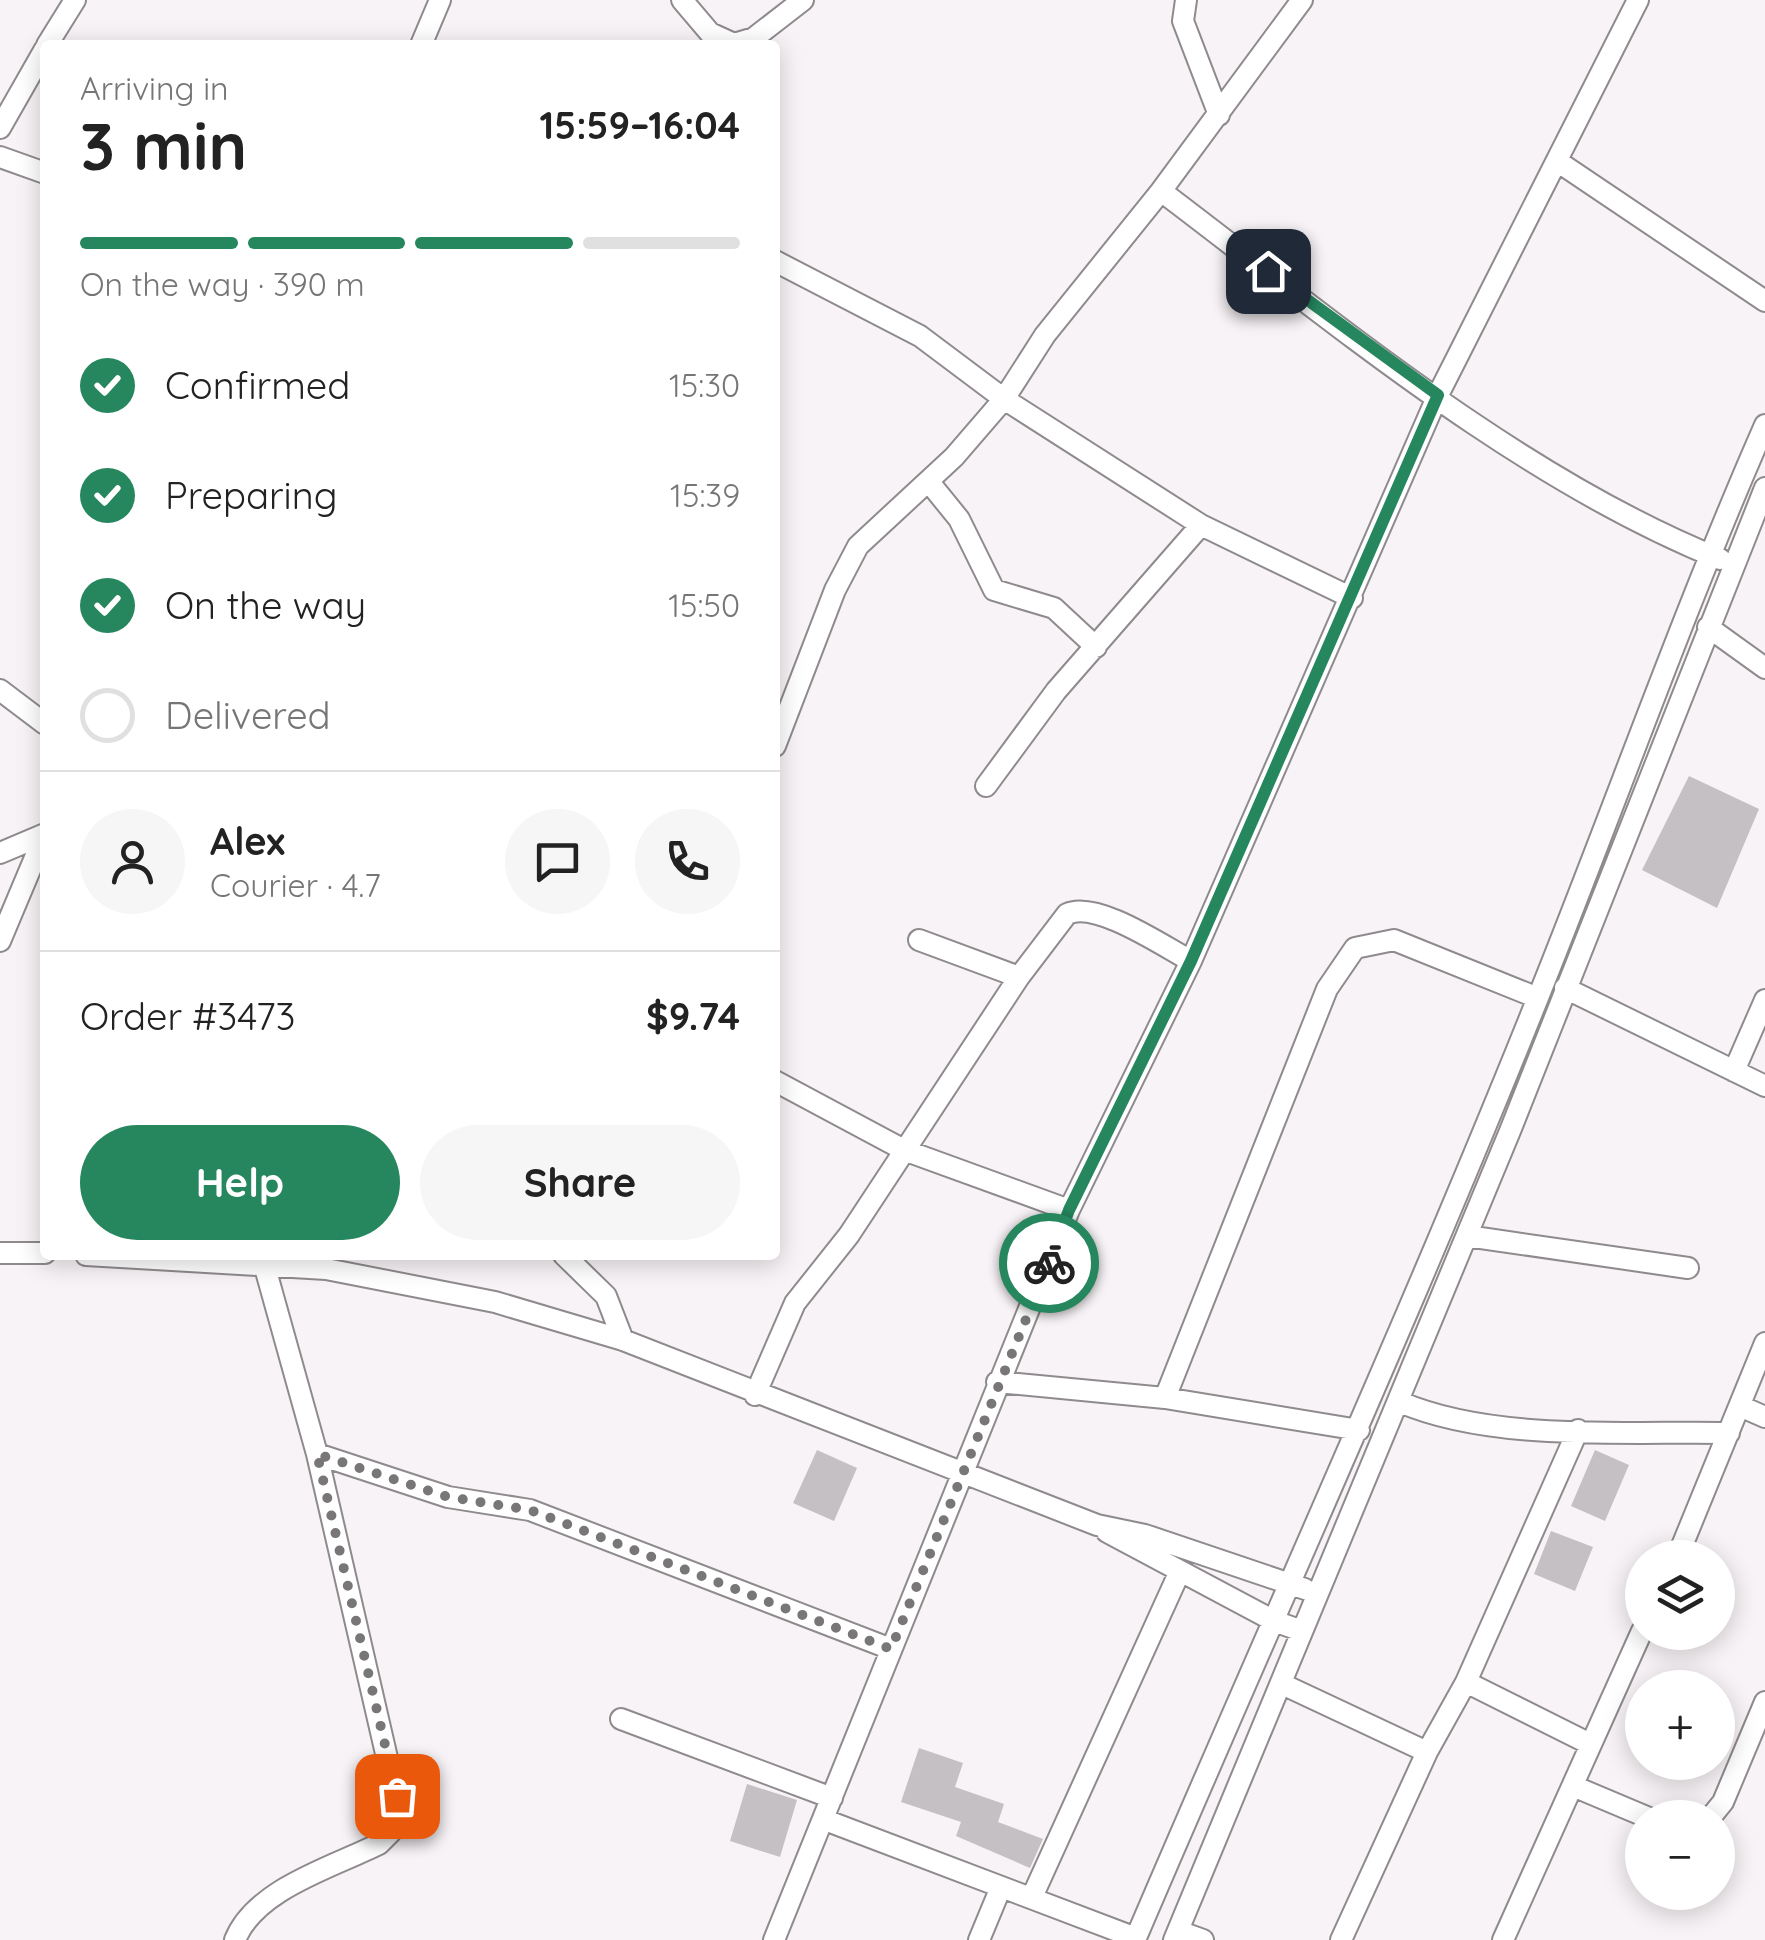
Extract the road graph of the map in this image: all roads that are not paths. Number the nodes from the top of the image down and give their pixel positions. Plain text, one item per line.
1 (74, 0) edge
2 (440, 0) edge
3 (682, 0) edge
4 (803, 0) edge
5 (1186, 0) edge
6 (1302, 0) edge
7 (1638, 0) edge
8 (50, 40) edge
9 (423, 40) edge
10 (717, 40) edge
11 (747, 40) edge
12 (40, 58) edge
13 (1218, 115) junction
14 (0, 128) edge
15 (0, 157) edge
16 (1557, 161) junction
17 (40, 171) edge
18 (1161, 191) junction
19 (780, 264) edge
20 (1765, 301) edge
21 (1438, 395) junction
22 (1004, 399) junction
23 (1765, 425) edge
24 (929, 482) junction
25 (1765, 488) edge
26 (1201, 525) junction
27 (1708, 554) junction
28 (1732, 564) junction
29 (1352, 598) junction
30 (1708, 627) junction
31 (1096, 647) junction
32 (1765, 668) edge
33 (0, 690) edge
34 (40, 720) edge
35 (780, 733) edge
36 (986, 786) dead end
37 (40, 836) edge
38 (40, 846) edge
39 (0, 852) edge
40 (919, 940) dead end
41 (0, 942) edge
42 (1191, 961) junction
43 (1019, 977) junction
44 (1565, 988) junction
45 (1538, 998) junction
46 (1765, 1000) edge
47 (1734, 1071) junction
48 (780, 1084) edge
49 (1765, 1086) edge
50 (904, 1150) junction
51 (1069, 1210) junction
52 (1467, 1236) junction
53 (0, 1253) edge
54 (40, 1253) edge
55 (185, 1260) edge
56 (569, 1260) edge
57 (264, 1264) junction
58 (1688, 1268) dead end
59 (623, 1340) junction
60 (1765, 1343) edge
61 (997, 1382) junction
62 (755, 1395) junction
63 (1164, 1398) junction
64 (1400, 1402) junction
65 (1740, 1406) junction
66 (1765, 1416) edge
67 (1360, 1430) junction
68 (1578, 1430) junction
69 (1728, 1433) junction
70 (317, 1454) junction
71 (964, 1472) junction
72 (1097, 1525) junction
73 (1684, 1540) edge
74 (1180, 1571) junction
75 (1293, 1585) junction
76 (1319, 1593) junction
77 (1274, 1621) junction
78 (1302, 1631) junction
79 (891, 1649) junction
80 (1633, 1650) edge
81 (1466, 1682) junction
82 (1282, 1684) junction
83 (1765, 1702) edge
84 (621, 1719) dead end
85 (1590, 1744) junction
86 (1427, 1752) junction
87 (1573, 1786) junction
88 (832, 1798) junction
89 (1724, 1800) edge
90 (1625, 1808) edge
91 (825, 1820) junction
92 (1001, 1887) junction
93 (1032, 1897) junction
94 (1176, 1936) edge
95 (1135, 1939) edge
96 (235, 1940) edge
97 (774, 1940) edge
98 (979, 1940) edge
99 (1202, 1940) edge
100 (1341, 1940) edge
101 (1503, 1940) edge

1 - 8 street
2 - 9 street
3 - 10 street
4 - 11 street
5 - 13 street
6 - 13 street
7 - 16 street
12 - 14 street
13 - 18 street
15 - 17 street
16 - 20 street
16 - 21 street
18 - 21 street
18 - 22 street
19 - 22 street
21 - 27 street
21 - 29 street
22 - 24 street
22 - 26 street
23 - 27 street
24 - 31 street
24 - 35 street
25 - 28 street
26 - 29 street
26 - 31 street
27 - 28 street
27 - 45 street
28 - 30 street
29 - 42 street
30 - 32 street
30 - 44 street
31 - 36 street
33 - 34 street
37 - 39 street
38 - 41 street
40 - 43 street
42 - 43 street
42 - 51 street
43 - 50 street
44 - 47 street
44 - 52 street
45 - 63 street
45 - 67 street
46 - 47 street
47 - 49 street
48 - 50 street
50 - 51 street
50 - 62 street
51 - 61 street
52 - 58 street
52 - 64 street
53 - 54 street
55 - 57 street
56 - 59 street
57 - 59 street
57 - 70 street
59 - 62 street
60 - 65 street
61 - 63 street
61 - 71 street
62 - 71 street
63 - 67 street
64 - 68 street
64 - 76 street
65 - 66 street
65 - 69 street
67 - 75 street
68 - 69 street
68 - 81 street
69 - 73 street
70 - 79 street
70 - 96 street
71 - 72 street
71 - 79 street
72 - 74 street
72 - 75 street
74 - 77 street
74 - 93 street
75 - 76 street
75 - 77 street
76 - 78 street
77 - 78 street
77 - 95 street
78 - 82 street
79 - 88 street
80 - 85 street
81 - 85 street
81 - 86 street
82 - 86 street
82 - 94 street
83 - 89 street
84 - 88 street
85 - 87 street
86 - 100 street
87 - 90 street
87 - 101 street
88 - 91 street
91 - 92 street
91 - 97 street
92 - 93 street
92 - 98 street
93 - 95 street
94 - 99 street

